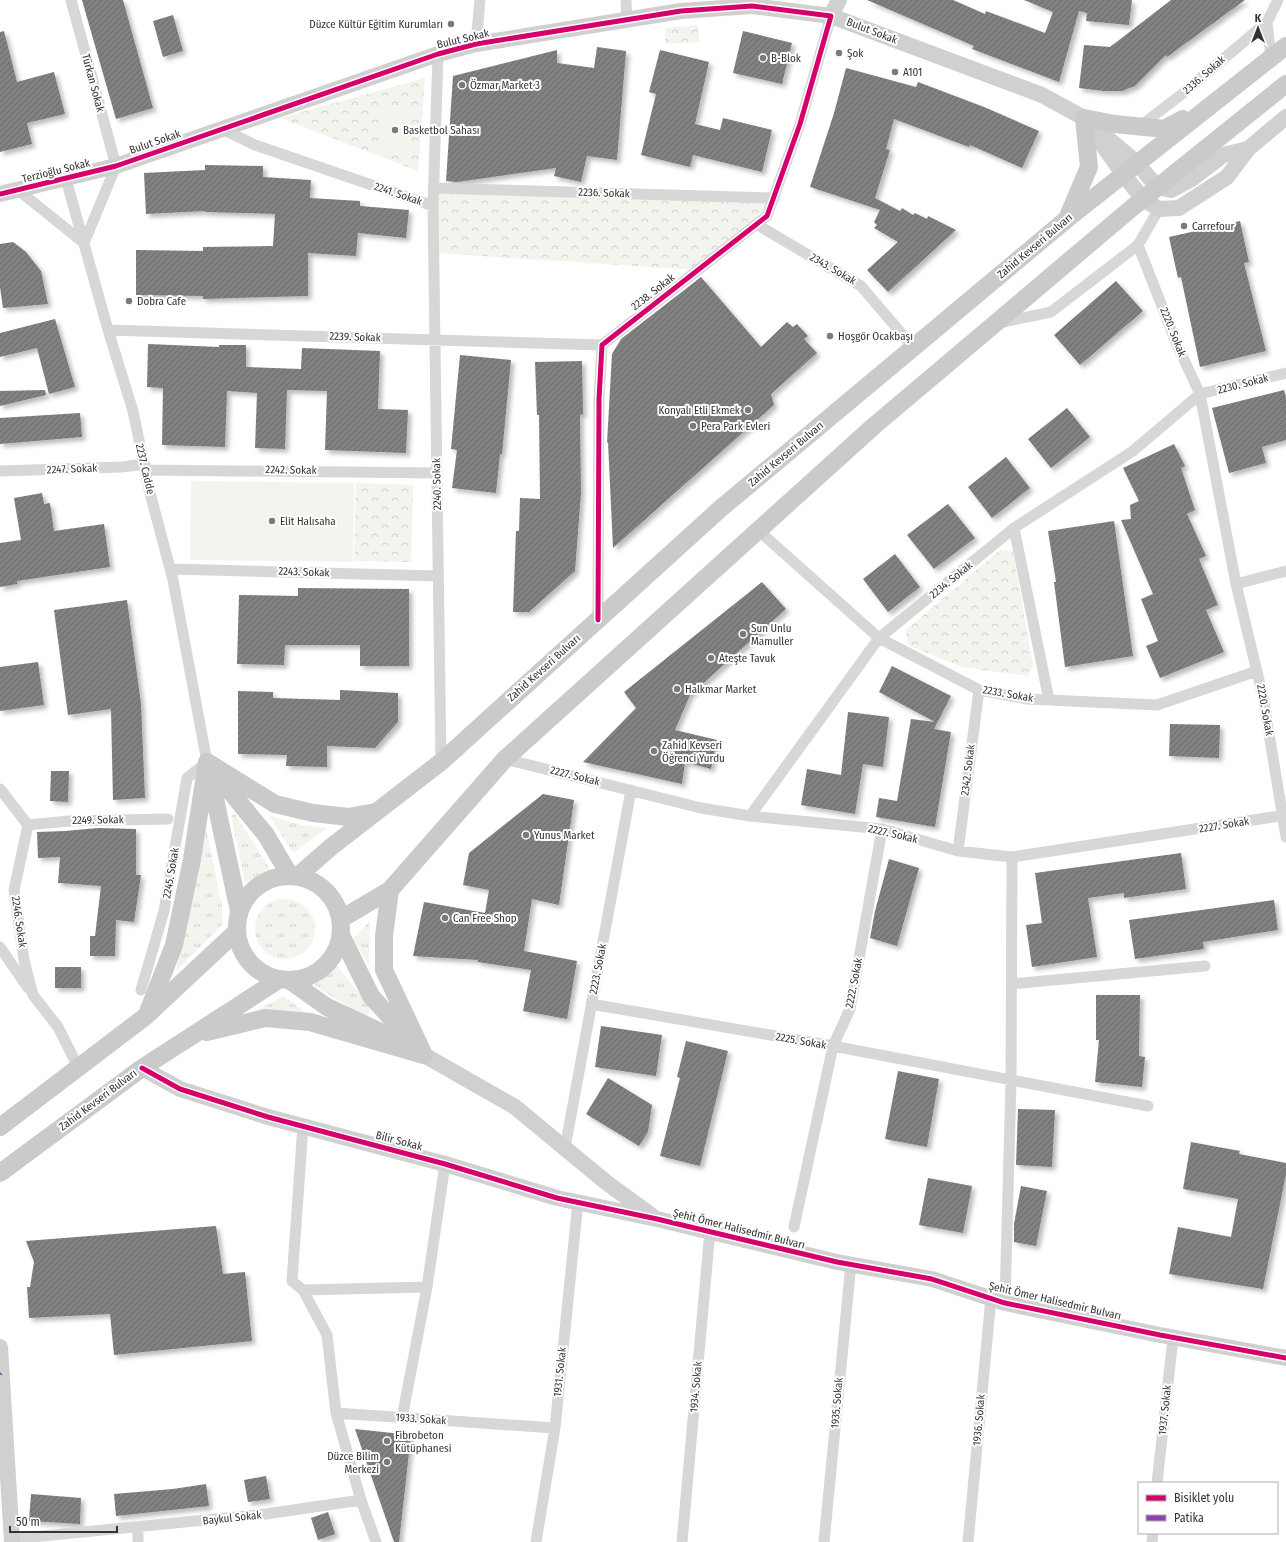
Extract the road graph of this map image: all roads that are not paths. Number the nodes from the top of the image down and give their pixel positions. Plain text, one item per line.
1 (71, 0) edge
2 (480, 0) edge
3 (626, 0) edge
4 (839, 0) edge
5 (1278, 0) edge
6 (831, 16) junction
7 (627, 21) junction
8 (1267, 22) junction
9 (476, 44) junction
10 (1286, 46) edge
11 (438, 54) junction
12 (1271, 58) junction
13 (1286, 84) edge
14 (1209, 108) junction
15 (1286, 117) edge
16 (1084, 118) junction
17 (1139, 126) junction
18 (222, 129) junction
19 (1248, 149) junction
20 (116, 166) junction
21 (1130, 169) junction
22 (66, 179) junction
23 (1157, 187) junction
24 (434, 188) junction
25 (18, 190) junction
26 (0, 194) edge
27 (774, 198) junction
28 (1143, 199) junction
29 (433, 206) junction
30 (1159, 209) junction
31 (1067, 219) junction
32 (756, 224) junction
33 (84, 243) junction
34 (1138, 245) junction
35 (994, 324) junction
36 (108, 330) junction
37 (435, 339) junction
38 (602, 345) junction
39 (914, 347) junction
40 (1286, 373) edge
41 (1200, 394) junction
42 (145, 467) junction
43 (0, 471) edge
44 (437, 472) junction
45 (1014, 528) junction
46 (758, 530) junction
47 (170, 569) junction
48 (1286, 571) edge
49 (438, 576) junction
50 (1236, 584) junction
51 (598, 620) junction
52 (879, 638) junction
53 (1257, 671) junction
54 (979, 690) junction
55 (1049, 700) junction
56 (505, 759) junction
57 (207, 762) junction
58 (441, 762) junction
59 (0, 789) edge
60 (631, 790) junction
61 (378, 811) junction
62 (1284, 815) edge
63 (750, 816) junction
64 (168, 819) dead end
65 (28, 825) junction
66 (882, 829) junction
67 (1286, 837) edge
68 (958, 851) junction
69 (1012, 857) junction
70 (294, 875) junction
71 (390, 890) junction
72 (239, 911) junction
73 (341, 927) junction
74 (236, 932) junction
75 (0, 947) edge
76 (1205, 966) dead end
77 (284, 980) junction
78 (1011, 984) junction
79 (142, 990) dead end
80 (33, 995) junction
81 (591, 1004) junction
82 (146, 1016) junction
83 (188, 1038) junction
84 (833, 1046) junction
85 (424, 1055) junction
86 (78, 1066) junction
87 (142, 1068) junction
88 (1011, 1081) junction
89 (1148, 1106) dead end
90 (303, 1126) junction
91 (0, 1127) edge
92 (565, 1148) junction
93 (445, 1164) junction
94 (0, 1173) edge
95 (578, 1202) junction
96 (657, 1219) junction
97 (794, 1227) dead end
98 (710, 1231) junction
99 (851, 1264) junction
100 (427, 1287) junction
101 (303, 1290) junction
102 (998, 1300) junction
103 (1173, 1338) junction
104 (0, 1347) edge
105 (1286, 1358) edge
106 (0, 1374) edge
107 (336, 1413) junction
108 (402, 1418) junction
109 (555, 1428) junction
110 (1157, 1482) edge
111 (361, 1500) junction
112 (138, 1528) junction
113 (12, 1541) edge
114 (138, 1542) edge
115 (376, 1542) edge
116 (536, 1542) edge
117 (682, 1542) edge
118 (824, 1542) edge
119 (968, 1542) edge

1 - 20 street, Türkan Sokak
2 - 9 street
3 - 7 street
4 - 6 street
5 - 8 street, 2336. Sokak
6 - 7 street, Bulut Sokak
6 - 16 street, Bulut Sokak
6 - 27 street, 2238. Sokak
7 - 9 street, Bulut Sokak
8 - 12 street
8 - 17 street, 2336. Sokak
9 - 11 street, Bulut Sokak
10 - 12 main road, Zahid Kevseri Bulvarı
11 - 18 street, Bulut Sokak
11 - 24 street, 2241. Sokak
12 - 14 main road, Zahid Kevseri Bulvarı
13 - 23 main road
14 - 17 main road
14 - 21 main road, Zahid Kevseri Bulvarı
15 - 19 street
16 - 17 main road
16 - 21 street
16 - 31 main road
18 - 20 street, Bulut Sokak
18 - 29 street, 2241. Sokak
19 - 23 street
19 - 30 street
20 - 22 street, Terzioğlu Sokak
20 - 33 street
21 - 23 street
21 - 28 street
21 - 31 main road, Zahid Kevseri Bulvarı
22 - 25 street, Terzioğlu Sokak
22 - 33 street, 2237. Cadde
23 - 28 main road
24 - 27 street, 2236. Sokak
24 - 29 street, 2241. Sokak
25 - 26 street, Terzioğlu Sokak
25 - 33 street
27 - 32 street, 2238. Sokak
28 - 30 street
28 - 35 main road
29 - 37 street, 2240. Sokak
30 - 34 street
31 - 39 main road, Zahid Kevseri Bulvarı
32 - 38 street, 2238. Sokak
32 - 39 street, 2343. Sokak
33 - 36 street, 2237. Cadde
34 - 35 street
34 - 41 street, 2220. Sokak
35 - 46 main road
36 - 37 street, 2239. Sokak
36 - 42 street, 2237. Cadde
37 - 38 street, 2239. Sokak
37 - 44 street, 2240. Sokak
38 - 51 street
39 - 51 main road, Zahid Kevseri Bulvarı
40 - 41 street, 2230. Sokak
41 - 45 street, 2234. Sokak
41 - 50 street, 2220. Sokak
42 - 43 street, 2247. Sokak
42 - 44 street, 2242. Sokak
42 - 47 street, 2237. Cadde
44 - 49 street, 2240. Sokak
45 - 52 street, 2234. Sokak
45 - 55 street
46 - 52 street, 2233. Sokak
46 - 56 main road
47 - 49 street, 2243. Sokak
47 - 57 street, 2237. Cadde
48 - 50 street
49 - 58 street, 2240. Sokak
50 - 53 street, 2220. Sokak
51 - 58 main road, Zahid Kevseri Bulvarı
52 - 54 street, 2233. Sokak
52 - 63 street, 2234. Sokak
53 - 55 street, 2233. Sokak
53 - 62 street, 2220. Sokak
54 - 55 street, 2233. Sokak
54 - 68 street, 2342. Sokak
56 - 60 street, 2227. Sokak
56 - 71 main road
57 - 61 main road
57 - 70 main road
57 - 72 main road
57 - 79 street, 2245. Sokak
57 - 82 main road
58 - 61 main road, Zahid Kevseri Bulvarı
59 - 65 street
60 - 63 street, 2227. Sokak
60 - 81 street, 2223. Sokak
61 - 70 main road, Zahid Kevseri Bulvarı
62 - 67 street, 2220. Sokak
62 - 69 street, 2227. Sokak
63 - 66 street, 2227. Sokak
64 - 65 street, 2249. Sokak
65 - 80 street, 2246. Sokak
66 - 68 street, 2227. Sokak
66 - 84 street, 2222. Sokak
68 - 69 street, 2227. Sokak
69 - 78 street, 1936. Sokak
70 - 72 main road
70 - 73 main road
71 - 73 main road
71 - 85 main road
72 - 74 main road
73 - 77 main road
73 - 85 main road
74 - 77 main road
74 - 82 main road
75 - 80 street, 2246. Sokak
76 - 78 street
77 - 83 main road, Zahid Kevseri Bulvarı
77 - 85 main road
78 - 88 street, 1936. Sokak
80 - 86 street, 2246. Sokak
81 - 84 street, 2225. Sokak
81 - 92 street, 2223. Sokak
82 - 86 main road
83 - 85 main road
83 - 87 main road, Zahid Kevseri Bulvarı
84 - 88 street, 2225. Sokak
84 - 97 street, 2222. Sokak
85 - 92 street, Şehit Ömer Halisedmir Bulvarı
86 - 91 main road
87 - 90 street, Bilir Sokak
87 - 94 main road, Zahid Kevseri Bulvarı
88 - 89 street, 2225. Sokak
88 - 102 street, 1936. Sokak
90 - 93 street, Bilir Sokak
90 - 101 street
92 - 96 street, Şehit Ömer Halisedmir Bulvarı
93 - 95 street, Bilir Sokak
93 - 100 street
95 - 96 street, Bilir Sokak
95 - 109 street, 1931. Sokak
96 - 98 street, Şehit Ömer Halisedmir Bulvarı
98 - 99 street, Şehit Ömer Halisedmir Bulvarı
98 - 117 street, 1934. Sokak
99 - 102 street, Şehit Ömer Halisedmir Bulvarı
99 - 118 street, 1935. Sokak
100 - 101 street
100 - 108 street
101 - 107 street
102 - 103 street, Şehit Ömer Halisedmir Bulvarı
102 - 119 street, 1936. Sokak
103 - 105 street, Şehit Ömer Halisedmir Bulvarı
103 - 110 street, 1937. Sokak
104 - 106 street
106 - 113 street
107 - 108 street, 1933. Sokak
107 - 111 street
108 - 109 street, 1933. Sokak
109 - 116 street, 1931. Sokak
111 - 112 street, Baykul Sokak
111 - 115 street
112 - 113 street, Baykul Sokak
112 - 114 street

